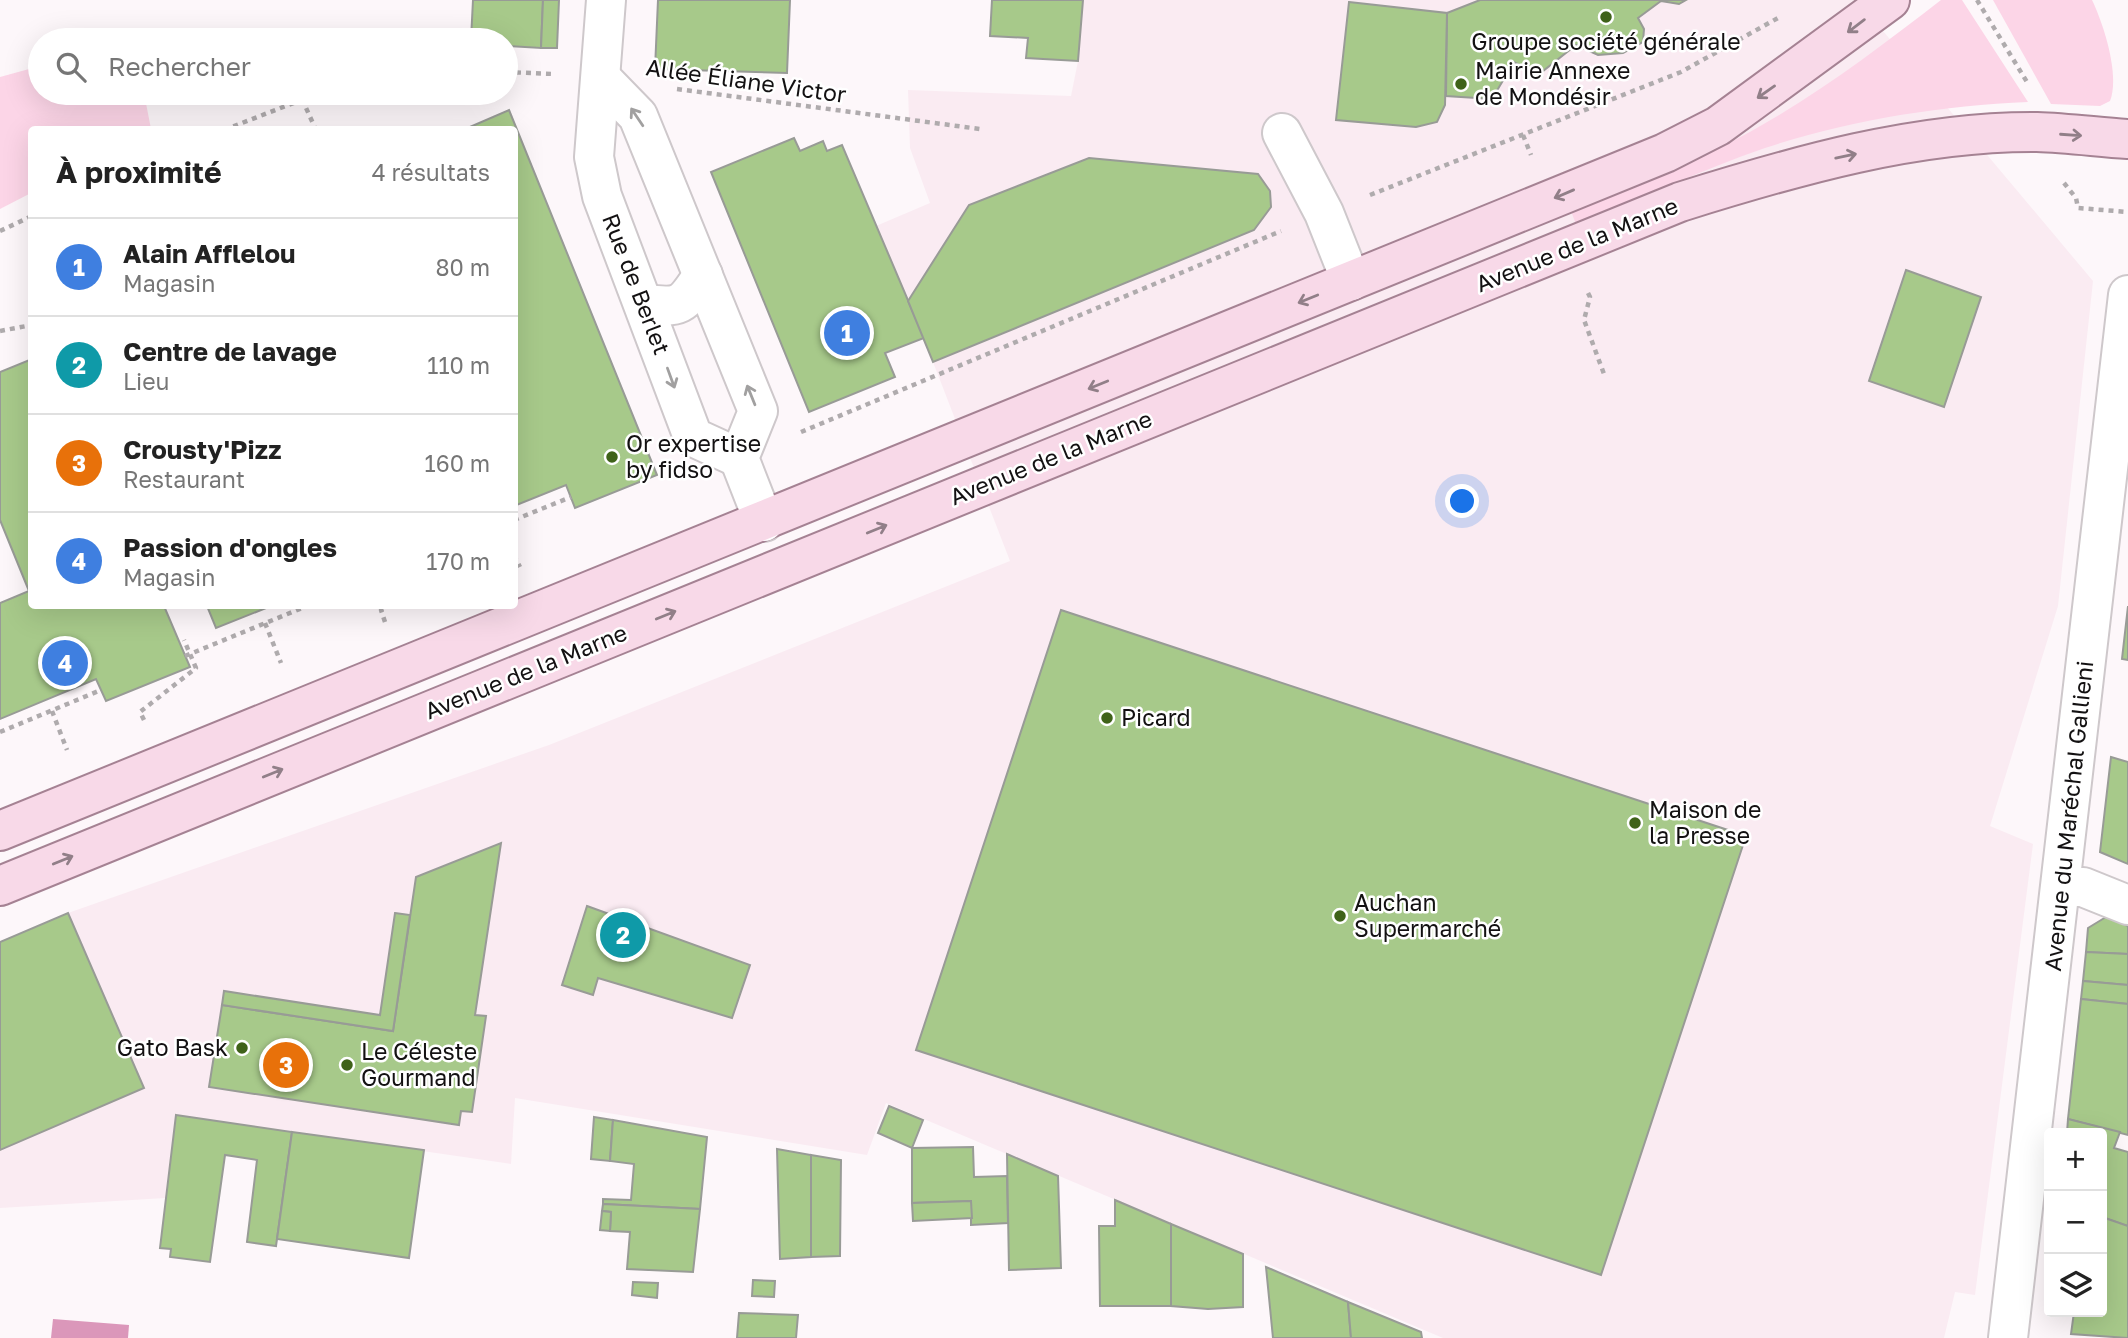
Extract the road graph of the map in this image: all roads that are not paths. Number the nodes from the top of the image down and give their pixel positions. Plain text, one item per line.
1 (606, 0) edge
2 (1890, 0) edge
3 (602, 79) junction
4 (1282, 133) dead end
5 (2128, 139) edge
6 (661, 168) junction
7 (602, 196) junction
8 (703, 275) junction
9 (1351, 281) junction
10 (2128, 295) edge
11 (644, 304) junction
12 (2125, 359) edge
13 (739, 458) junction
14 (764, 522) junction
15 (0, 831) edge
16 (0, 886) edge
17 (2062, 887) junction
18 (2128, 905) edge
19 (2008, 1338) edge

1 - 3 street, Rue de Berlet
2 -> 9 main road
6 -> 3 street
3 - 7 street, Rue de Berlet
4 - 9 street
16 -> 5 main road, Avenue de la Marne
6 - 7 street
6 - 8 street
7 - 11 street, Rue de Berlet
8 - 11 street
13 -> 8 street
9 -> 14 main road
10 - 12 street, Avenue du Maréchal Gallieni
11 -> 13 street, Rue de Berlet
12 - 17 street, Avenue du Maréchal Gallieni
13 - 14 street
14 - 15 main road
17 - 18 street
17 - 19 street, Avenue du Maréchal Gallieni

